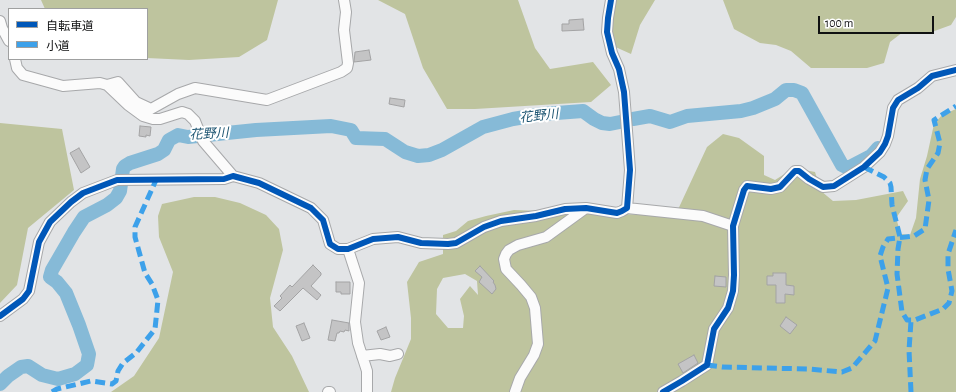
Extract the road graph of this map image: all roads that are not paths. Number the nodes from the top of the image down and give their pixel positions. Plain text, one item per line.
1 (344, 0) edge
2 (608, 1) edge
3 (0, 20) edge
4 (8, 39) edge
5 (15, 60) edge
6 (956, 70) edge
7 (107, 85) junction
8 (233, 176) junction
9 (586, 208) junction
10 (627, 208) junction
11 (733, 226) junction
12 (348, 249) junction
13 (0, 316) edge
14 (398, 354) dead end
15 (362, 356) junction
16 (367, 392) edge
17 (515, 392) edge
18 (663, 392) edge

1 - 7 street
2 - 10 street
3 - 4 street
5 - 7 street
6 - 11 street
7 - 8 street
8 - 12 street
8 - 13 street
9 - 10 street
9 - 12 street
9 - 17 street
10 - 11 street
11 - 18 street
12 - 15 street
14 - 15 street
15 - 16 street

